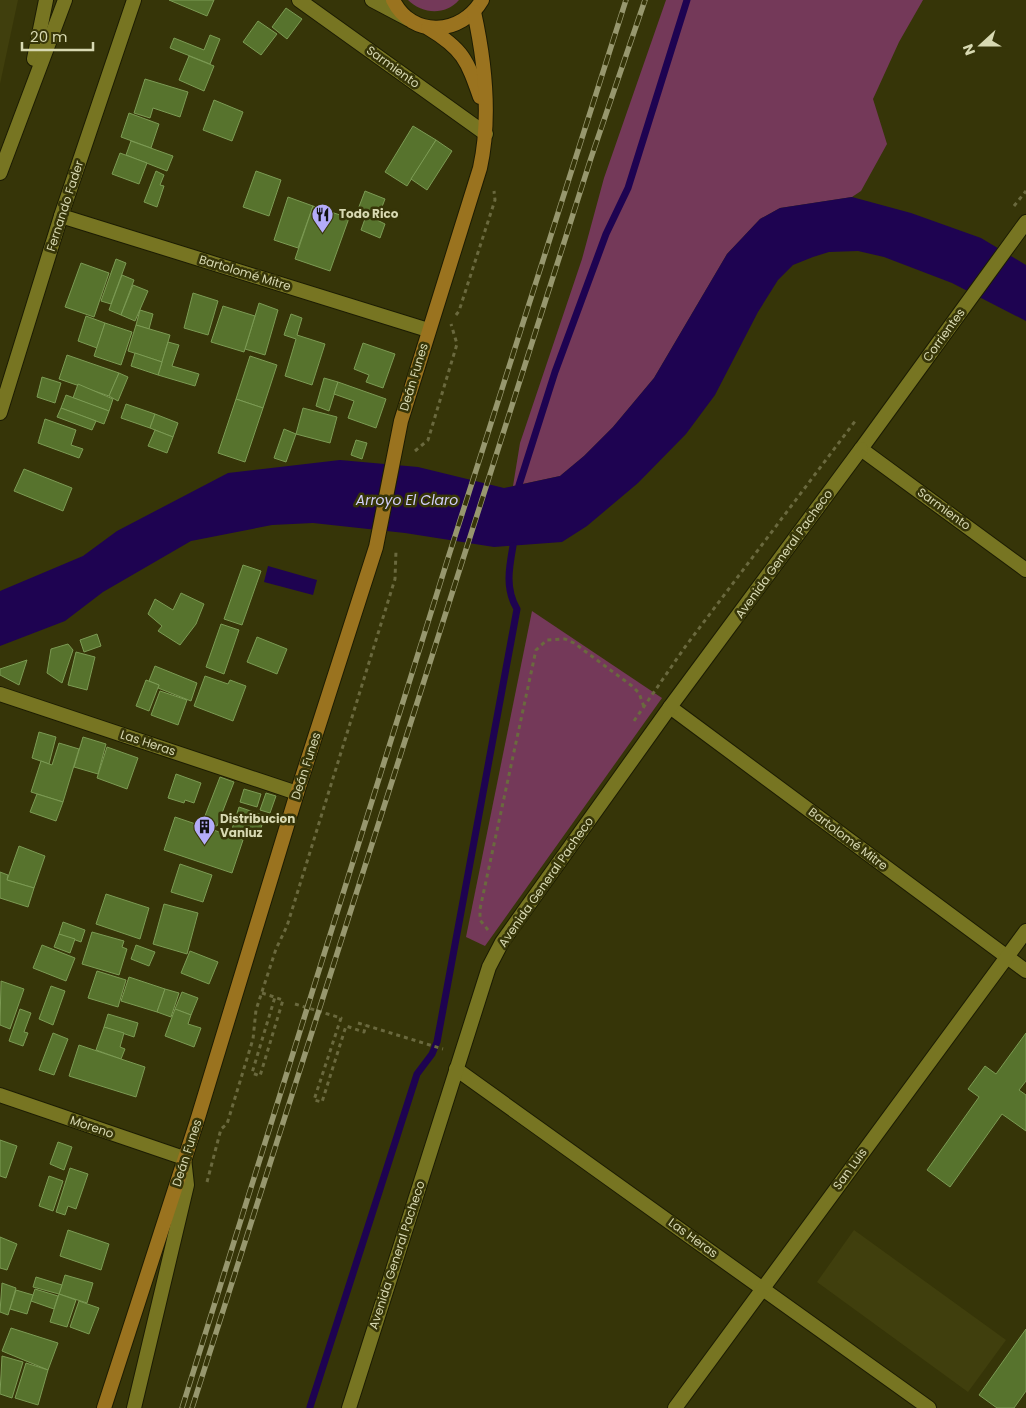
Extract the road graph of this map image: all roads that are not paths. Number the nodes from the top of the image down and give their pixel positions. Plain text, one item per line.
1 (46, 0) edge
2 (64, 0) edge
3 (134, 0) edge
4 (300, 0) edge
5 (372, 0) edge
6 (393, 0) edge
7 (478, 6) edge
8 (408, 19) junction
9 (428, 28) junction
10 (28, 94) junction
11 (485, 127) junction
12 (0, 173) edge
13 (61, 216) junction
14 (1023, 231) edge
15 (428, 330) junction
16 (0, 413) edge
17 (861, 449) junction
18 (1026, 570) edge
19 (0, 694) edge
20 (670, 707) junction
21 (297, 793) junction
22 (1026, 931) edge
23 (1007, 957) junction
24 (1026, 971) edge
25 (456, 1069) junction
26 (0, 1095) edge
27 (184, 1158) junction
28 (762, 1288) junction
29 (104, 1408) edge
30 (134, 1408) edge
31 (349, 1408) edge
32 (675, 1408) edge
33 (929, 1408) edge

1 - 10 street
2 - 10 street
3 - 13 street, Fernando Fader
4 - 11 street, Sarmiento
5 - 8 street
6 - 8 main road
7 - 9 main road
7 - 11 main road, Deán Funes
8 - 9 main road, Deán Funes
9 - 11 main road, Deán Funes
10 - 12 street
11 - 15 main road, Deán Funes
13 - 15 street, Bartolomé Mitre
13 - 16 street, Fernando Fader
14 - 17 street, Corrientes
15 - 21 main road, Deán Funes
17 - 18 street, Sarmiento
17 - 20 street, Avenida General Pacheco
19 - 21 street, Las Heras
20 - 23 street, Bartolomé Mitre
20 - 25 street, Avenida General Pacheco
21 - 27 main road, Deán Funes
22 - 23 street, San Luis
23 - 24 street, Bartolomé Mitre
23 - 28 street, San Luis
25 - 28 street, Las Heras
25 - 31 street, Avenida General Pacheco
26 - 27 street, Moreno
27 - 29 main road, Deán Funes
27 - 30 street
28 - 32 street, San Luis
28 - 33 street, Las Heras

